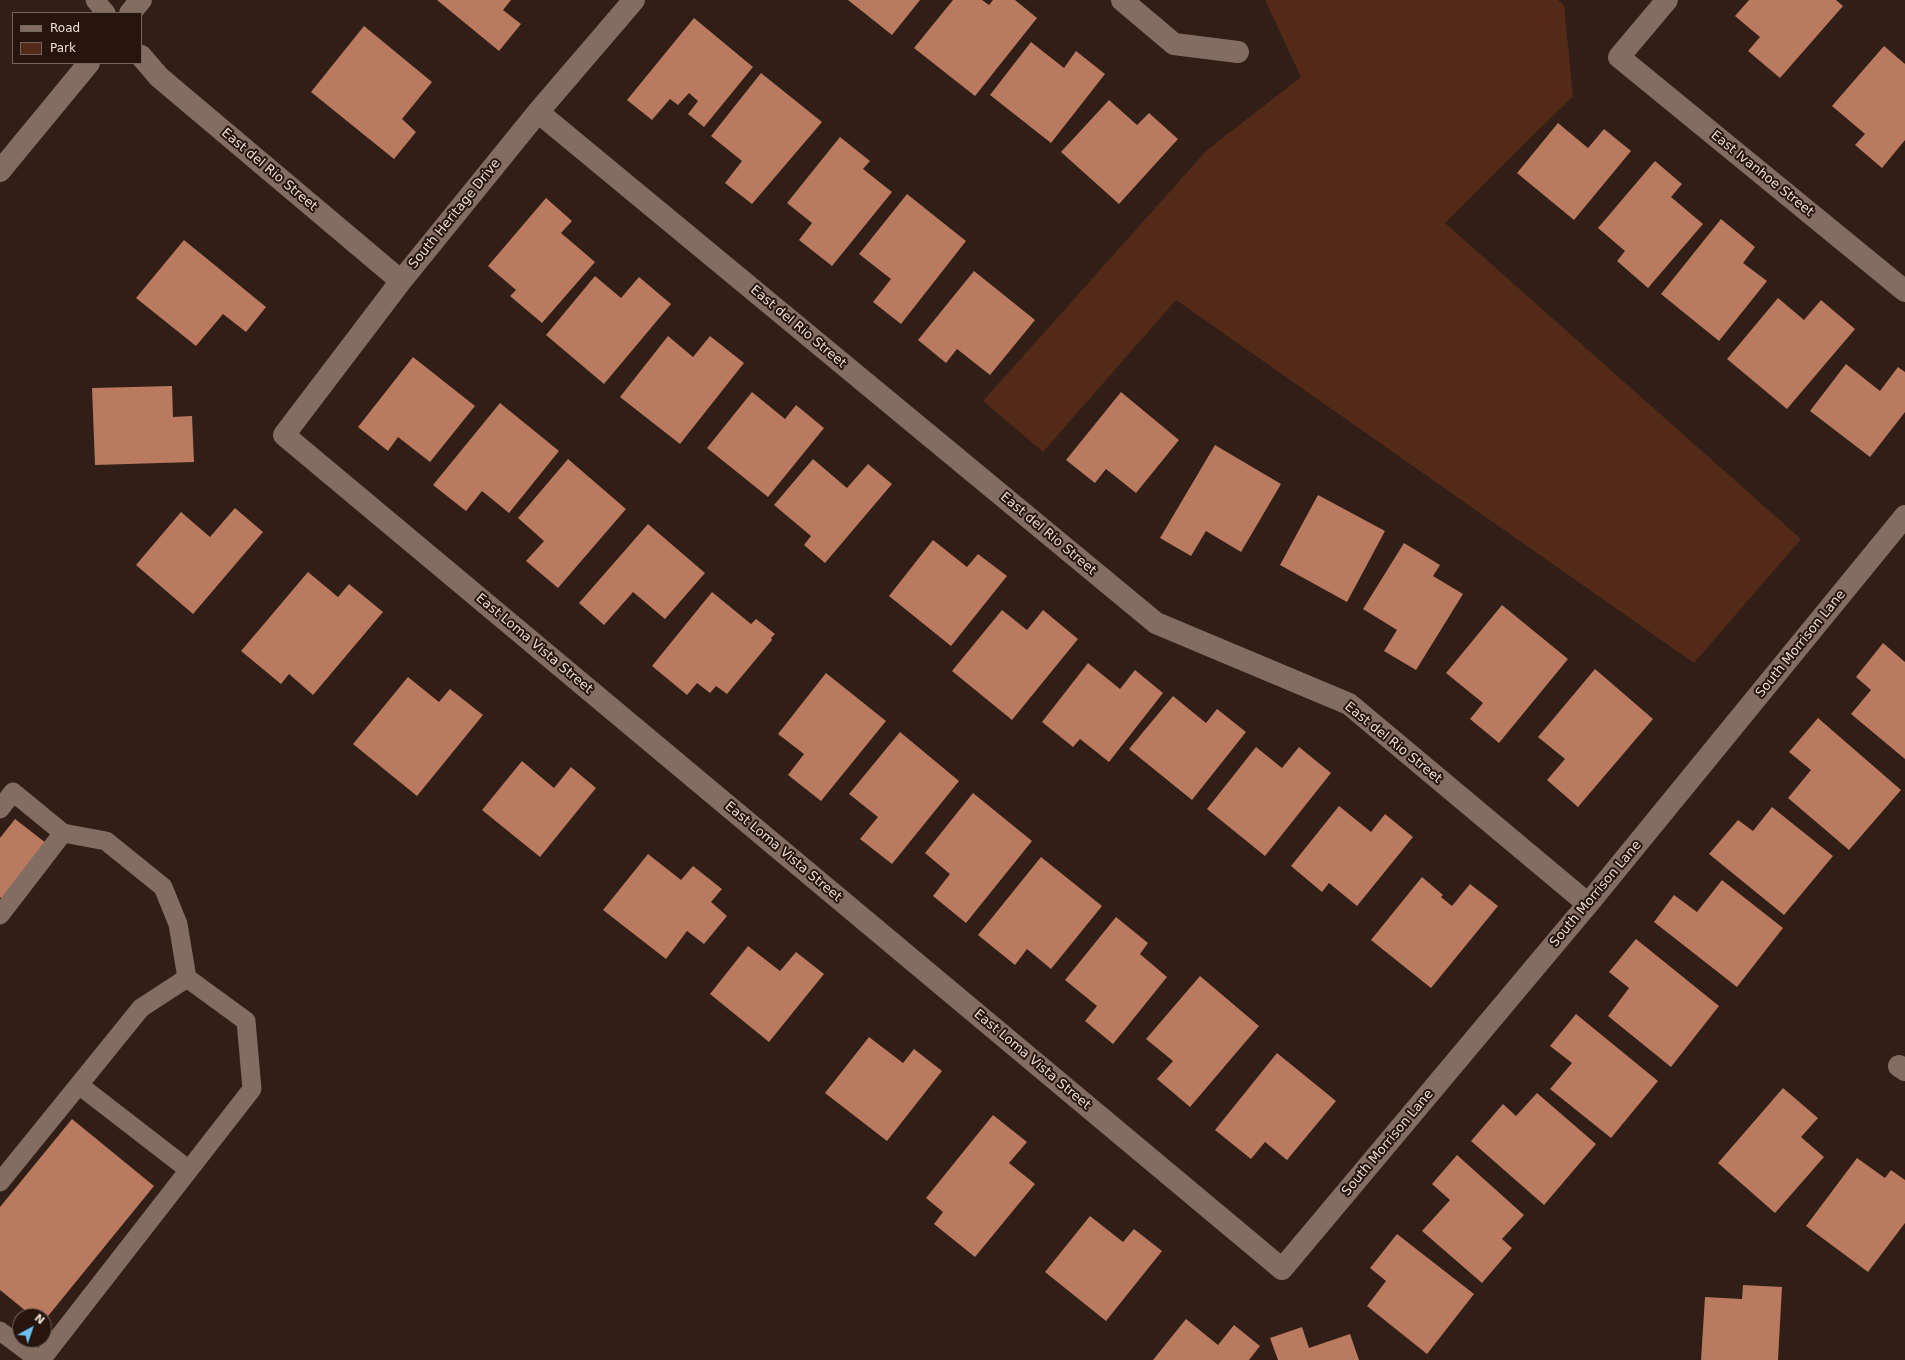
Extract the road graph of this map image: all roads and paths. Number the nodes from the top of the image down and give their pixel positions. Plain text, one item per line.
1 (95, 0) edge
2 (141, 0) edge
3 (634, 0) edge
4 (1122, 0) edge
5 (1667, 0) edge
6 (105, 12) edge
7 (131, 12) edge
8 (1238, 52) dead end
9 (142, 57) edge
10 (88, 64) edge
11 (538, 112) junction
12 (0, 171) edge
13 (401, 281) junction
14 (1905, 291) edge
15 (284, 435) joint
16 (1905, 516) edge
17 (0, 809) edge
18 (63, 834) junction
19 (1588, 904) junction
20 (0, 915) edge
21 (187, 978) junction
22 (79, 1085) junction
23 (189, 1170) junction
24 (0, 1182) edge
25 (1282, 1269) joint
26 (0, 1330) edge
27 (40, 1360) edge

1 - 6 lane
2 - 7 street
3 - 11 street, South Heritage Drive
4 - 8 street
5 - 14 street, East Ivanhoe Street
9 - 13 street, East del Rio Street
10 - 12 street
11 - 13 street, South Heritage Drive
11 - 19 street, East del Rio Street
13 - 15 street, South Heritage Drive
15 - 25 street, East Loma Vista Street
16 - 19 street, South Morrison Lane
17 - 18 lane
18 - 20 lane
18 - 21 lane
19 - 25 street, South Morrison Lane
21 - 22 lane
21 - 23 lane
22 - 23 lane
22 - 24 lane
23 - 27 lane
26 - 27 lane

